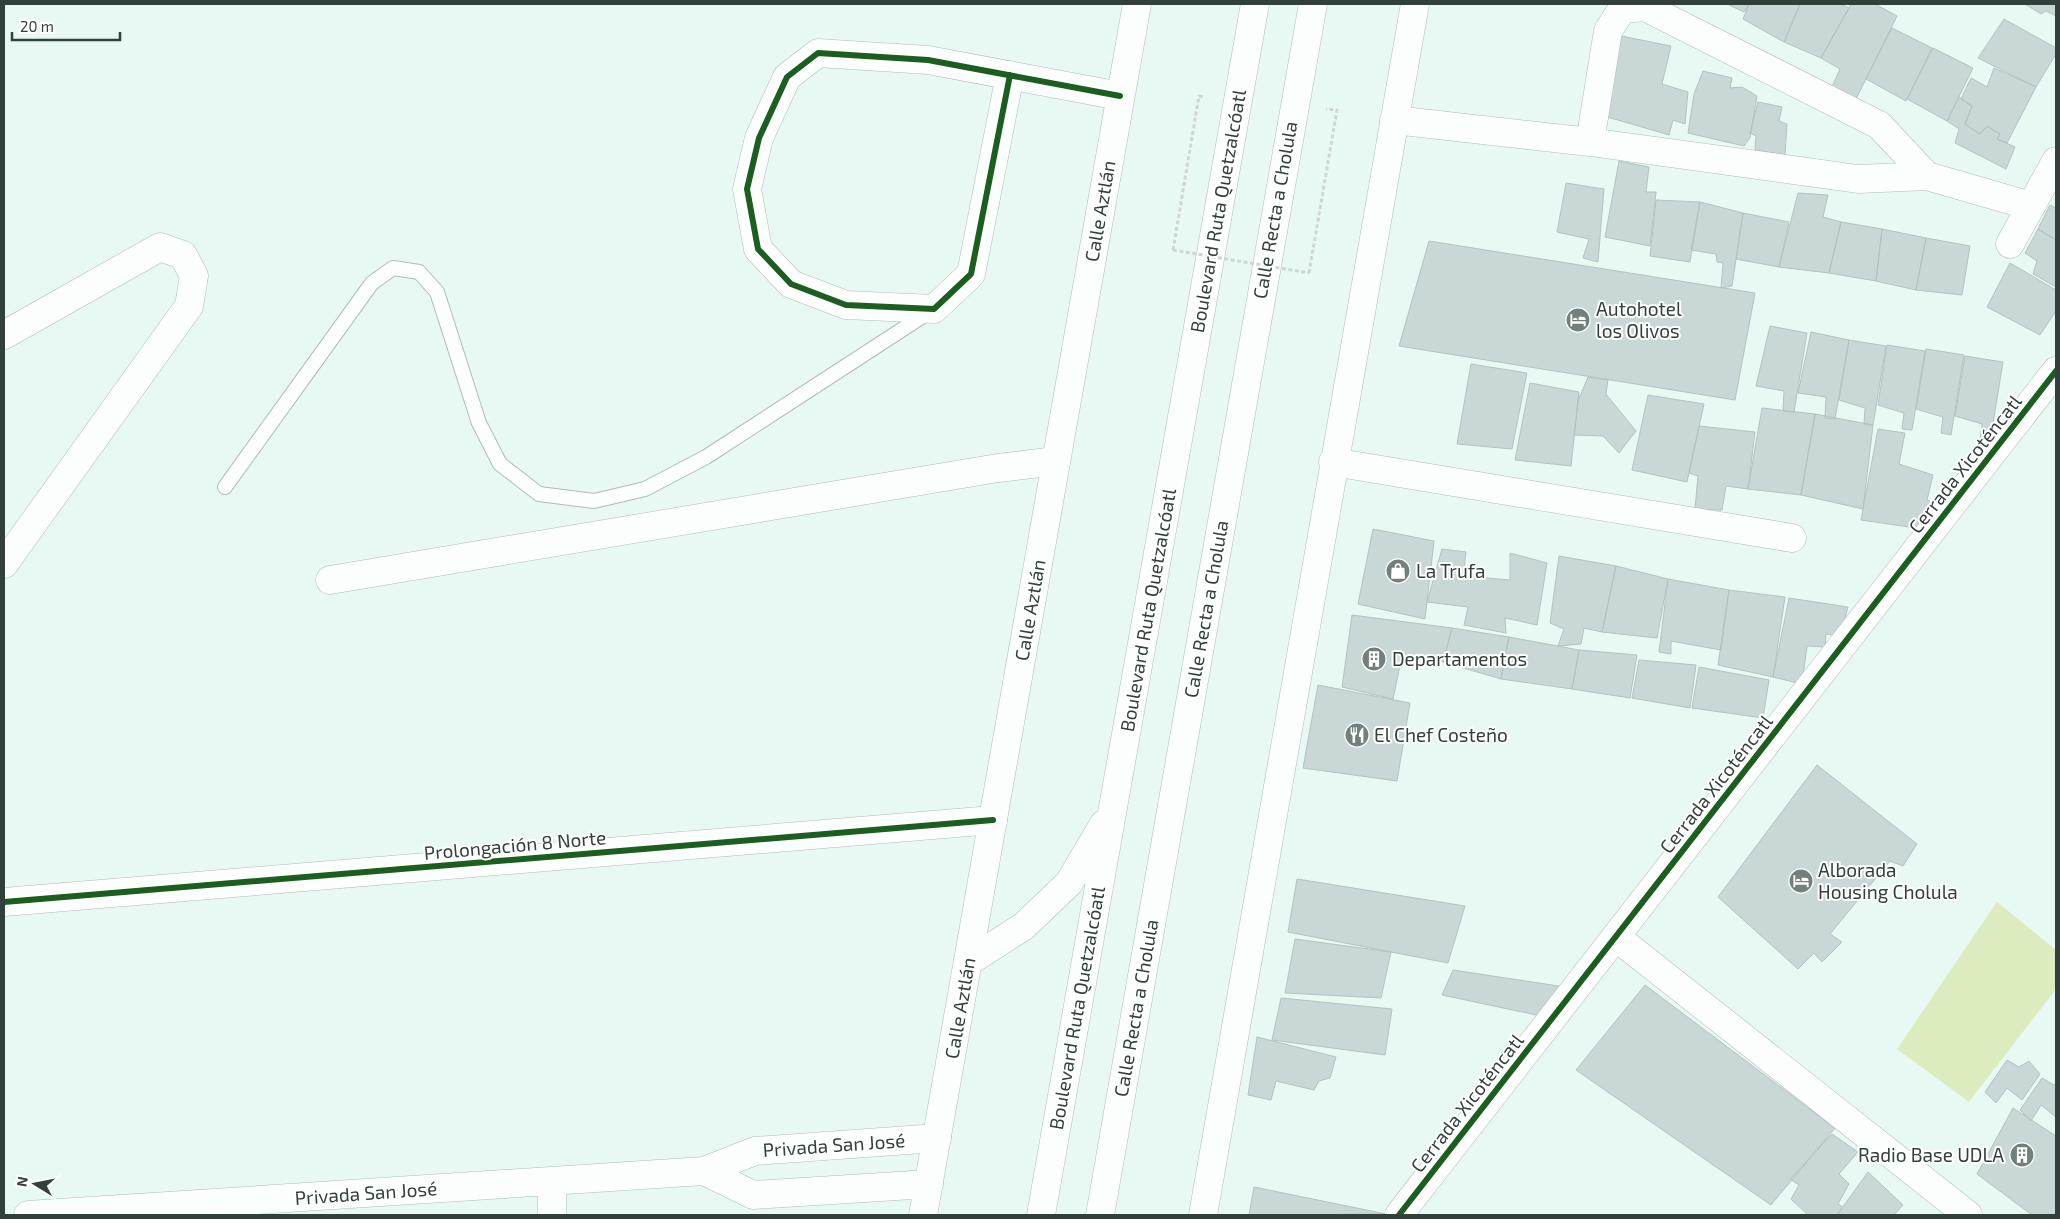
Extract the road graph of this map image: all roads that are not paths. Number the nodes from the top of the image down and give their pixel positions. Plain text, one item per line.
1 (1137, 4) edge
2 (1255, 4) edge
3 (1313, 4) edge
4 (1415, 4) edge
5 (1010, 75) junction
6 (1120, 96) junction
7 (1394, 120) junction
8 (1590, 142) junction
9 (2056, 161) edge
10 (1927, 176) junction
11 (2031, 206) junction
12 (2010, 244) dead end
13 (934, 309) junction
14 (4, 336) edge
15 (2056, 371) edge
16 (1056, 461) junction
17 (1333, 462) junction
18 (225, 487) dead end
19 (1792, 538) dead end
20 (4, 564) edge
21 (330, 580) dead end
22 (1112, 810) junction
23 (993, 820) junction
24 (4, 902) edge
25 (1616, 937) junction
26 (968, 962) junction
27 (937, 1138) junction
28 (704, 1171) junction
29 (552, 1181) junction
30 (929, 1184) junction
31 (299, 1206) edge
32 (28, 1215) edge
33 (552, 1215) edge
34 (923, 1215) edge
35 (1041, 1215) edge
36 (1100, 1215) edge
37 (1203, 1215) edge
38 (1399, 1215) edge
39 (1968, 1215) edge

1 - 6 street, Calle Aztlán
2 - 22 street, Boulevard Ruta Quetzalcóatl
3 - 36 street, Calle Recta a Cholula
4 - 7 street
5 - 6 street
5 - 13 street
5 - 13 street
6 - 16 street, Calle Aztlán
7 - 8 street
7 - 17 street
8 - 10 street
8 - 10 street
9 - 11 street
10 - 11 street
11 - 12 street
13 - 18 lane
14 - 20 street
15 - 25 street, Cerrada Xicoténcatl
16 - 21 street
16 - 23 street, Calle Aztlán
17 - 19 street
17 - 37 street
22 - 26 street
22 - 35 street, Boulevard Ruta Quetzalcóatl
23 - 24 street, Prolongación 8 Norte
23 - 26 street, Calle Aztlán
25 - 38 street, Cerrada Xicoténcatl
25 - 39 street
26 - 27 street, Calle Aztlán
27 - 28 street, Privada San José
27 - 30 street, Calle Aztlán
28 - 29 street, Privada San José
28 - 30 street
29 - 31 street, Privada San José
29 - 33 street
30 - 34 street, Calle Aztlán
31 - 32 street, Privada San José

